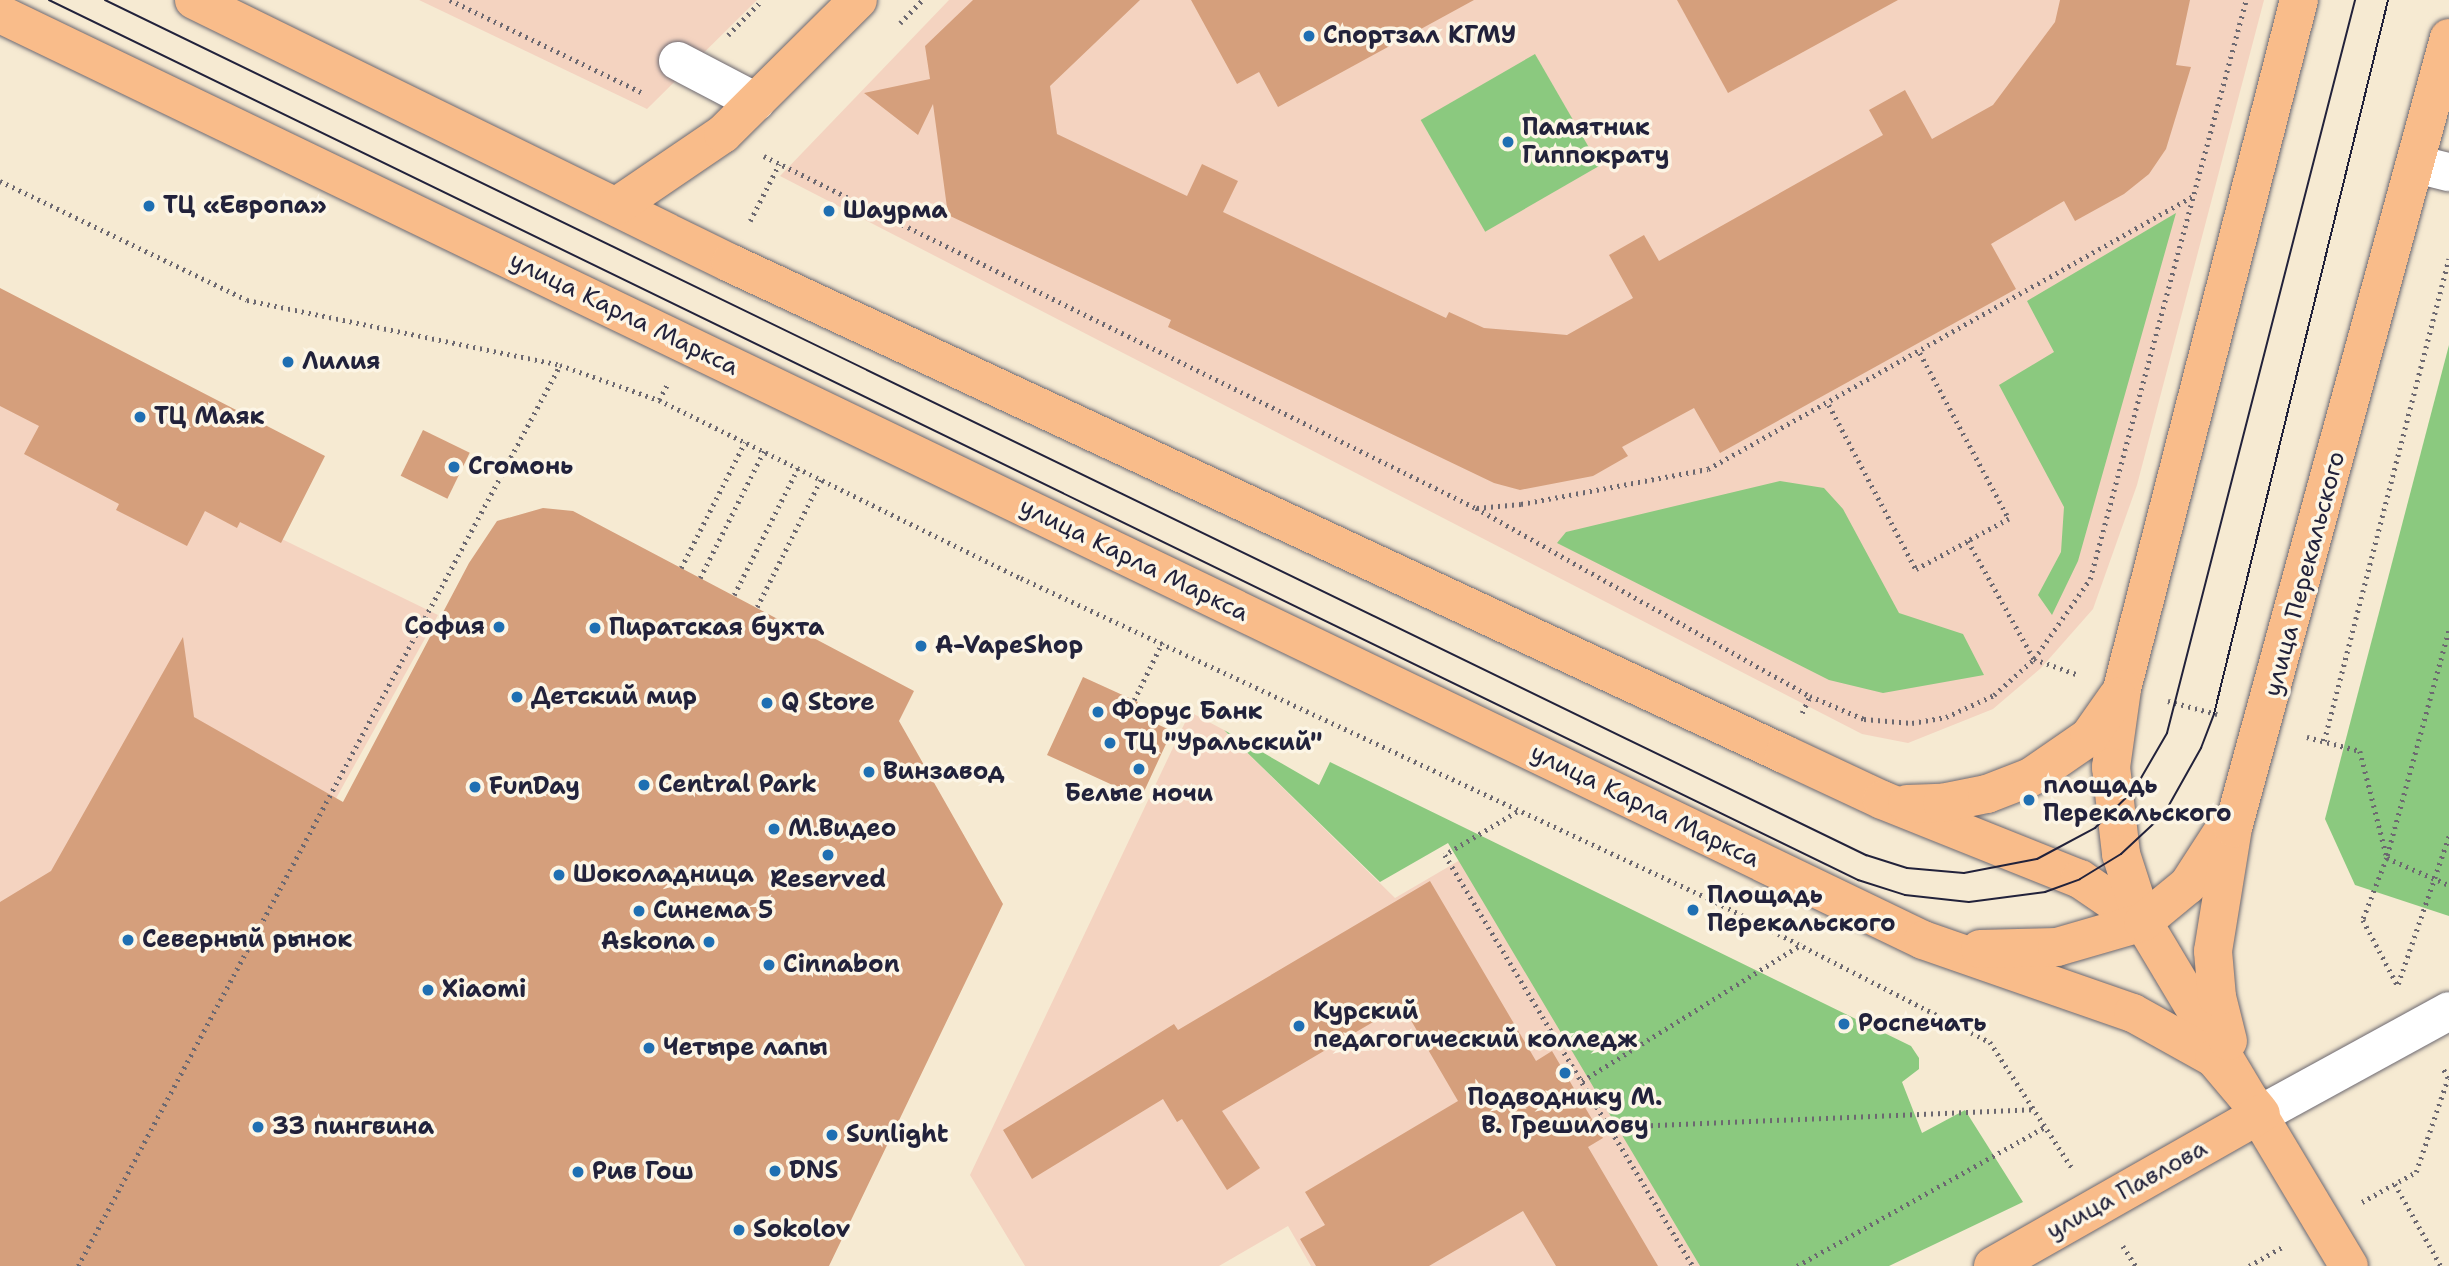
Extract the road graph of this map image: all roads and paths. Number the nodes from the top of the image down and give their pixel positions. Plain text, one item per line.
1 (194, 0) edge
2 (450, 0) edge
3 (858, 0) edge
4 (2246, 0) edge
5 (2299, 0) edge
6 (0, 13) edge
7 (2449, 38) edge
8 (678, 61) dead end
9 (648, 96) dead end
10 (755, 102) junction
11 (723, 134) junction
12 (2433, 168) edge
13 (0, 181) edge
14 (2195, 195) junction
15 (617, 205) junction
16 (2449, 259) edge
17 (1920, 353) junction
18 (560, 365) junction
19 (1829, 405) junction
20 (745, 442) junction
21 (764, 451) junction
22 (798, 468) junction
23 (821, 479) junction
24 (1476, 508) junction
25 (1968, 541) junction
26 (681, 568) dead end
27 (700, 578) dead end
28 (734, 595) dead end
29 (757, 607) dead end
30 (2449, 631) edge
31 (2448, 638) edge
32 (1161, 643) junction
33 (2034, 659) junction
34 (2122, 689) junction
35 (1134, 700) dead end
36 (2263, 726) junction
37 (2324, 741) junction
38 (2360, 751) dead end
39 (2248, 773) junction
40 (1882, 800) junction
41 (1518, 812) junction
42 (2449, 836) edge
43 (2436, 880) junction
44 (2449, 885) edge
45 (2143, 922) junction
46 (1923, 940) junction
47 (1803, 944) junction
48 (2398, 985) dead end
49 (2449, 1011) edge
50 (1581, 1082) junction
51 (2034, 1109) junction
52 (2260, 1112) junction
53 (1609, 1127) junction
54 (2045, 1127) junction
55 (2395, 1184) dead end
56 (2097, 1207) junction
57 (2133, 1265) edge
58 (78, 1266) edge
59 (1693, 1266) edge
60 (1797, 1266) edge
61 (1993, 1266) edge
62 (2349, 1266) edge
63 (2441, 1266) edge

1 - 15 main road
2 - 9 path
3 - 10 main road
4 - 14 path
5 - 34 main road
6 - 46 main road, улица Карла Маркса
7 - 12 main road, улица Перекальского
8 - 10 street
10 - 11 main road
11 - 15 main road
11 - 24 path
12 - 36 main road, улица Перекальского
13 - 18 path
14 - 17 path
14 - 33 path
15 - 40 main road
16 - 37 path
17 - 19 path
17 - 25 path
18 - 20 path
18 - 58 path
19 - 24 path
19 - 25 path
20 - 21 path
20 - 26 path
21 - 22 path
21 - 27 path
22 - 23 path
22 - 28 path
23 - 29 path
23 - 32 path
24 - 33 path
25 - 33 path
30 - 31 path
31 - 43 path
32 - 35 path
32 - 41 path
33 - 34 path
34 - 36 path
34 - 40 main road
34 - 45 main road
36 - 37 path
36 - 39 main road, улица Перекальского
37 - 38 path
39 - 45 main road
39 - 52 main road, улица Перекальского
40 - 45 main road
41 - 47 path
41 - 50 path
42 - 43 path
43 - 44 path
43 - 48 path
45 - 46 main road
45 - 52 main road
46 - 52 main road, улица Карла Маркса
47 - 50 path
47 - 51 path
49 - 52 street
50 - 53 path
51 - 53 path
51 - 54 path
52 - 56 main road, улица Павлова
52 - 62 main road
53 - 59 path
54 - 56 path
54 - 60 path
55 - 63 path
56 - 57 path
56 - 61 main road, улица Павлова

